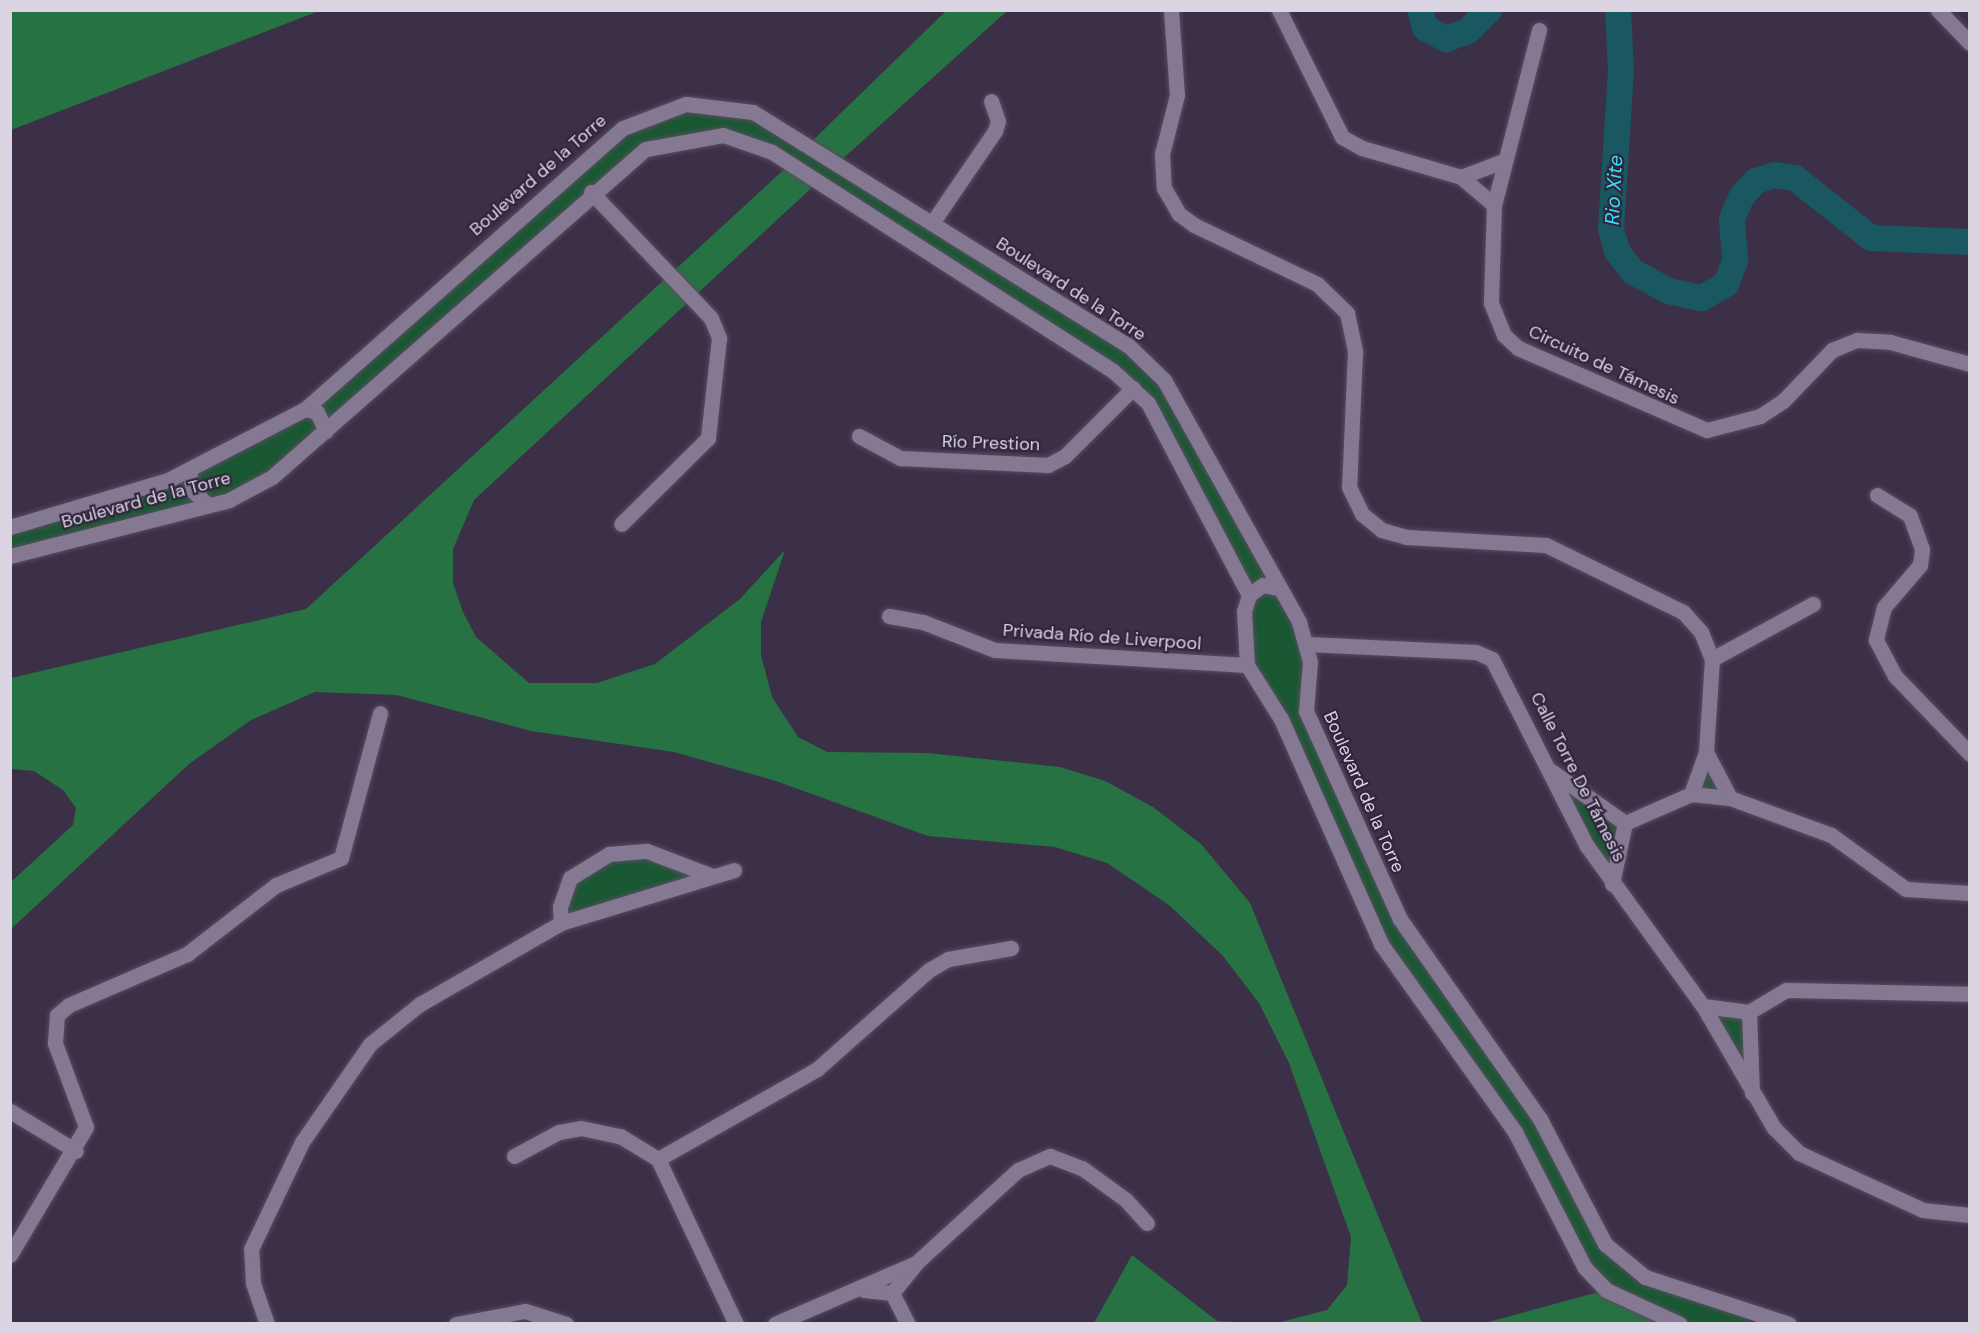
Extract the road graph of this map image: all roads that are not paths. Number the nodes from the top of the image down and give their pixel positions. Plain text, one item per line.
1 (1172, 10) edge
2 (1279, 10) edge
3 (1938, 10) edge
4 (1539, 30) dead end
5 (1970, 43) edge
6 (991, 101) dead end
7 (1503, 161) junction
8 (1461, 177) junction
9 (591, 192) junction
10 (1494, 205) junction
11 (932, 224) junction
12 (1970, 364) edge
13 (1133, 388) junction
14 (305, 409) junction
15 (326, 431) junction
16 (859, 436) dead end
17 (189, 471) junction
18 (1877, 495) dead end
19 (207, 504) junction
20 (621, 524) dead end
21 (10, 527) edge
22 (10, 556) edge
23 (1279, 588) junction
24 (1249, 595) junction
25 (1813, 604) dead end
26 (889, 616) dead end
27 (1307, 644) junction
28 (1712, 659) junction
29 (1247, 665) junction
30 (1306, 711) junction
31 (380, 713) dead end
32 (1281, 719) junction
33 (1706, 752) junction
34 (1970, 754) edge
35 (1551, 770) junction
36 (1692, 794) junction
37 (1730, 798) junction
38 (1625, 823) junction
39 (734, 870) dead end
40 (712, 876) junction
41 (1612, 884) junction
42 (1970, 892) edge
43 (561, 923) junction
44 (1011, 948) dead end
45 (1970, 994) edge
46 (1702, 1006) junction
47 (1749, 1012) junction
48 (1752, 1098) junction
49 (10, 1111) edge
50 (76, 1151) junction
51 (514, 1156) dead end
52 (658, 1159) junction
53 (1970, 1215) edge
54 (1147, 1223) dead end
55 (10, 1255) edge
56 (916, 1263) junction
57 (864, 1290) junction
58 (892, 1293) junction
59 (267, 1323) edge
60 (456, 1323) edge
61 (566, 1323) edge
62 (736, 1323) edge
63 (775, 1323) edge
64 (908, 1323) edge
65 (1680, 1323) edge
66 (1789, 1323) edge

1 - 28 street
2 - 8 street
3 - 5 street
4 - 7 street, Circuito de Támesis
6 - 11 street
7 - 8 street
7 - 10 street, Circuito de Támesis
8 - 10 street
9 - 13 street, Boulevard de la Torre
9 - 15 street, Boulevard de la Torre
9 - 20 street
10 - 12 street, Circuito de Támesis
11 - 14 street, Boulevard de la Torre
11 - 23 street, Boulevard de la Torre
13 - 16 street, Río Prestion
13 - 24 street, Boulevard de la Torre
14 - 15 street
14 - 17 street, Boulevard de la Torre
15 - 19 street, Boulevard de la Torre
17 - 19 street
17 - 21 street, Boulevard de la Torre
18 - 34 street
19 - 22 street, Boulevard de la Torre
23 - 24 street
23 - 27 street, Boulevard de la Torre
24 - 29 street
25 - 28 street
26 - 29 street, Privada Río de Liverpool
27 - 30 street, Boulevard de la Torre
27 - 35 street, Calle Torre De Támesis
28 - 33 street
29 - 32 street
30 - 32 street
30 - 66 street, Boulevard de la Torre
31 - 50 street
32 - 65 street
33 - 36 street
33 - 37 street
35 - 38 street
35 - 41 street, Calle Torre De Támesis
36 - 37 street
36 - 38 street
37 - 42 street
38 - 41 street
39 - 40 street
40 - 43 street
40 - 43 street
41 - 46 street, Calle Torre De Támesis
43 - 59 street
44 - 52 street
45 - 47 street
46 - 47 street
46 - 48 street, Calle Torre De Támesis
47 - 48 street
48 - 53 street
49 - 50 street
50 - 55 street
51 - 52 street
52 - 62 street
54 - 56 street
56 - 57 street
56 - 58 street
57 - 58 street
57 - 63 street
58 - 64 street
60 - 61 street

